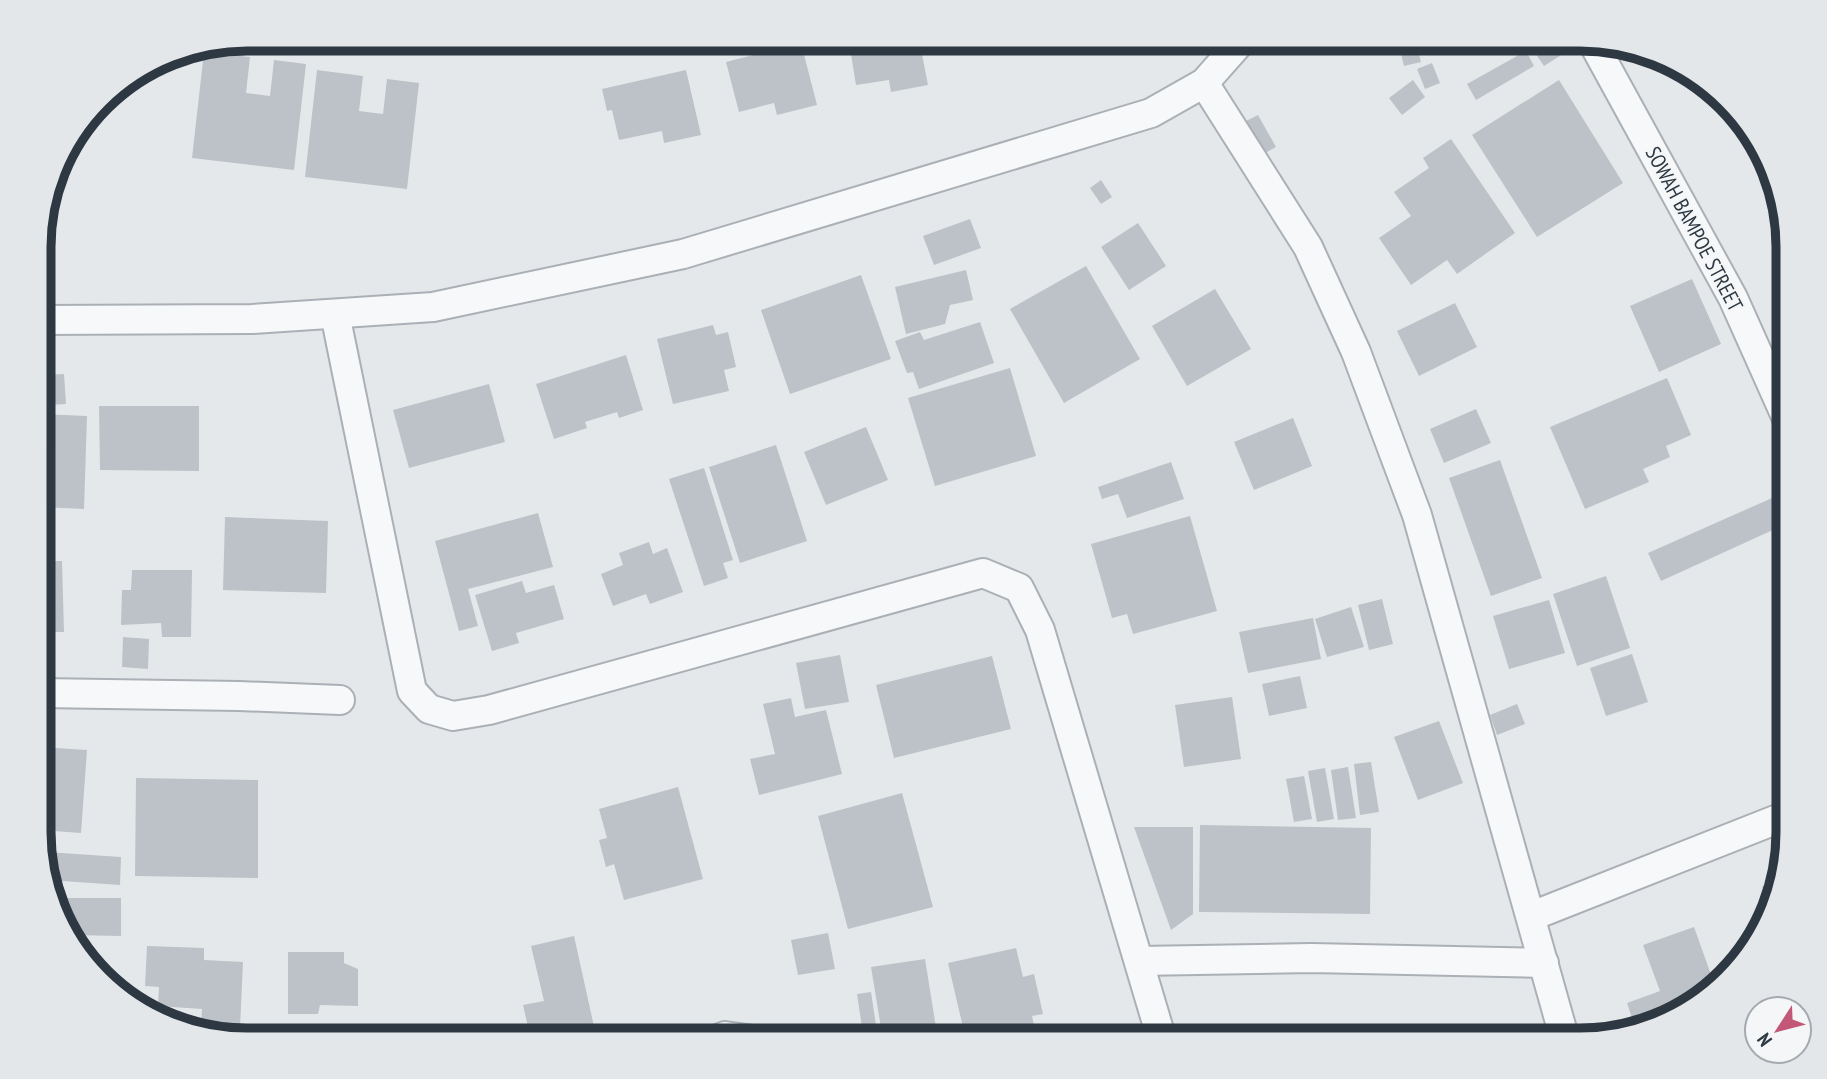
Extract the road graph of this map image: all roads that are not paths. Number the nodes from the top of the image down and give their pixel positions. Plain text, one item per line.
1 (1232, 51) edge
2 (1598, 52) edge
3 (1205, 83) junction
4 (335, 314) junction
5 (51, 320) edge
6 (1776, 394) edge
7 (51, 693) edge
8 (340, 701) dead end
9 (1776, 820) edge
10 (1532, 916) junction
11 (1139, 961) junction
12 (1544, 963) junction
13 (1159, 1028) edge
14 (1562, 1028) edge

1 - 3 street
2 - 6 street, SOWAH BAMPOE STREET
3 - 4 street
3 - 10 street
4 - 5 street
4 - 11 street
7 - 8 street
9 - 10 street
10 - 12 street
11 - 12 street
11 - 13 street
12 - 14 street

